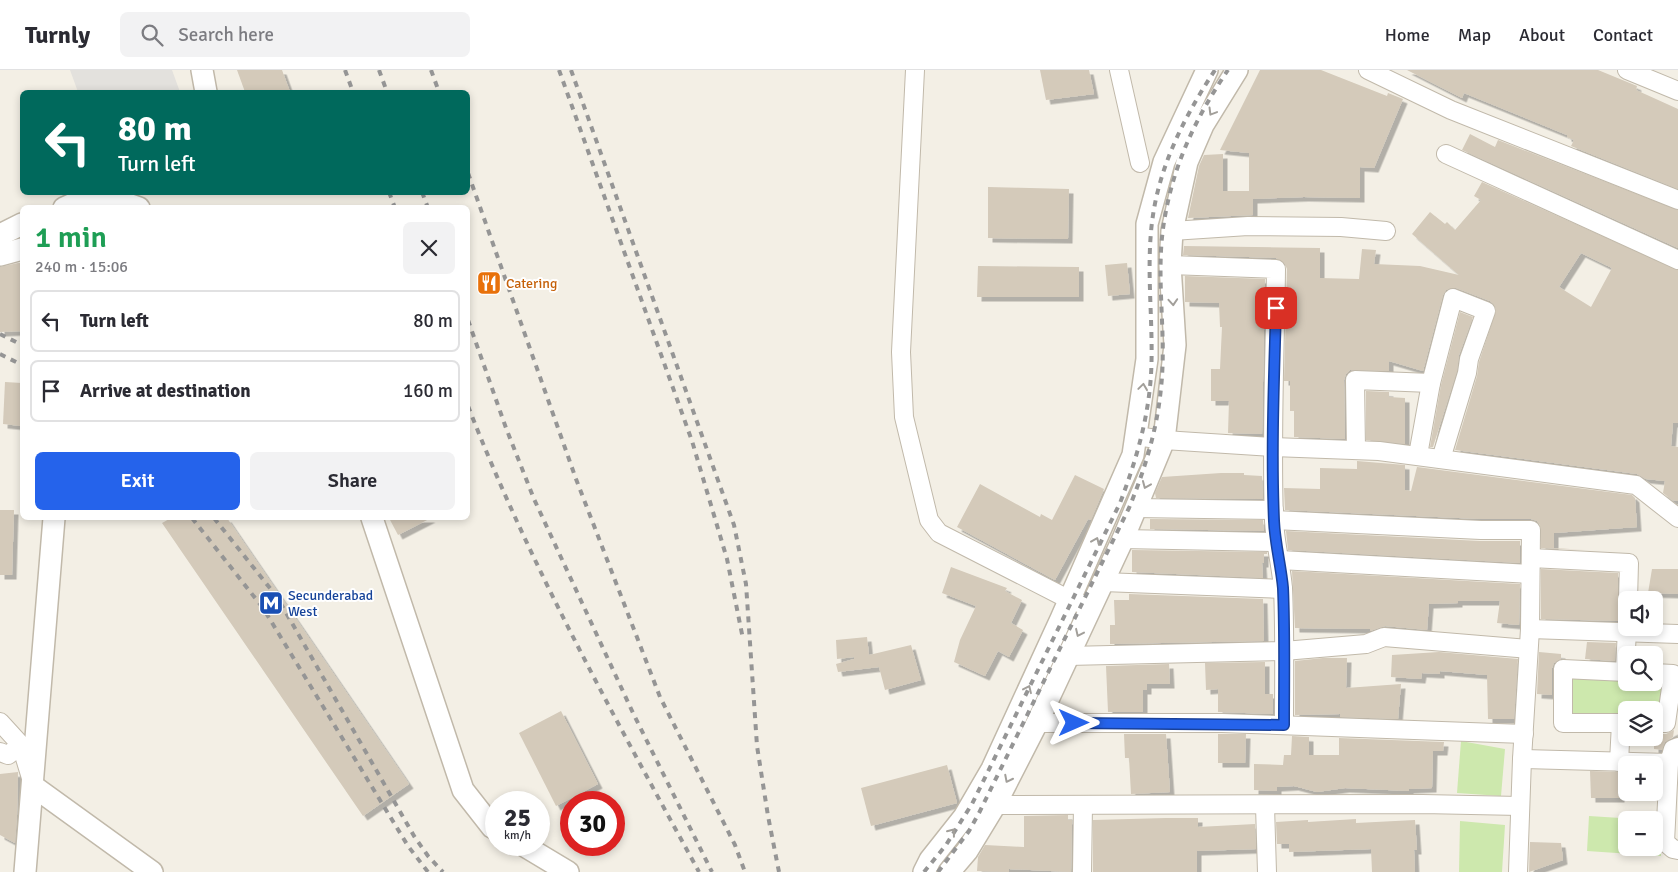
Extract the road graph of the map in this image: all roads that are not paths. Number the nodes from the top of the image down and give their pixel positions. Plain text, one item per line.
1 (202, 70) edge
2 (915, 70) edge
3 (1119, 70) edge
4 (1207, 70) edge
5 (1237, 70) edge
6 (1368, 70) edge
7 (1626, 70) edge
8 (1651, 75) edge
9 (206, 90) edge
10 (1678, 91) edge
11 (1446, 154) dead end
12 (1166, 158) junction
13 (1187, 162) junction
14 (1140, 163) dead end
15 (92, 195) edge
16 (1678, 200) edge
17 (71, 205) edge
18 (104, 205) edge
19 (132, 205) edge
20 (20, 225) edge
21 (1386, 231) dead end
22 (1172, 234) junction
23 (0, 235) edge
24 (1147, 238) junction
25 (20, 250) edge
26 (0, 255) edge
27 (1678, 260) edge
28 (1170, 265) junction
29 (1430, 383) junction
30 (1136, 436) junction
31 (1164, 440) junction
32 (1273, 447) junction
33 (1356, 450) junction
34 (1418, 455) junction
35 (1441, 459) junction
36 (1136, 508) junction
37 (1274, 515) junction
38 (1678, 518) edge
39 (54, 520) edge
40 (373, 520) edge
41 (1123, 539) junction
42 (1275, 542) junction
43 (1280, 560) junction
44 (1530, 566) junction
45 (1103, 582) junction
46 (1283, 590) junction
47 (1628, 591) edge
48 (1070, 600) junction
49 (1091, 607) junction
50 (1530, 629) junction
51 (1618, 630) edge
52 (1663, 633) edge
53 (1678, 634) edge
54 (1528, 649) junction
55 (1046, 651) junction
56 (1284, 651) junction
57 (1068, 656) junction
58 (1618, 672) edge
59 (1663, 673) edge
60 (0, 722) edge
61 (1036, 723) junction
62 (1618, 723) edge
63 (1663, 723) edge
64 (1284, 725) junction
65 (1524, 734) junction
66 (21, 745) junction
67 (1678, 747) edge
68 (0, 752) edge
69 (1522, 759) junction
70 (1618, 762) edge
71 (1663, 763) edge
72 (1670, 763) junction
73 (33, 786) junction
74 (974, 800) junction
75 (996, 805) junction
76 (1083, 805) junction
77 (1265, 806) junction
78 (1520, 806) junction
79 (485, 818) edge
80 (1678, 850) edge
81 (541, 856) edge
82 (25, 872) edge
83 (152, 872) edge
84 (568, 872) edge
85 (924, 872) edge
86 (949, 872) edge
87 (1082, 872) edge
88 (1267, 872) edge
89 (1518, 872) edge

1 - 9 street
2 - 48 street
3 - 14 street
4 - 12 street
5 -> 13 street
6 - 16 street
7 - 8 street
8 - 10 street
11 - 27 street
12 - 13 street
12 - 24 street
13 - 22 street
15 - 17 street
18 - 19 street
20 - 23 street
21 - 22 street
22 - 24 street
22 - 28 street
30 -> 24 street
25 - 26 street
28 -> 31 street
28 - 32 street
29 - 33 street
29 - 34 street
29 - 35 street
30 - 31 street
48 -> 30 street
31 - 32 street
31 -> 36 street
32 - 33 street
32 - 37 street
33 - 34 street
34 - 35 street
35 - 38 street
36 - 37 street
36 - 41 street
37 - 42 street
37 - 44 street
39 - 73 street
40 - 79 street
41 - 42 street
41 - 45 street
42 - 43 street
43 - 44 street
43 - 46 street
44 - 47 street
44 - 50 street
45 - 46 street
45 - 49 street
46 - 56 street
48 - 49 street
48 - 55 street
49 -> 57 street
50 - 51 street
50 - 54 street
52 - 53 street
54 - 56 street
54 - 65 street
55 - 57 street
74 -> 55 street
56 - 57 street
56 - 64 street
57 - 61 street
58 - 62 street
59 - 63 street
60 - 66 street
61 - 64 street
61 -> 75 street
64 - 65 street
65 - 69 street
66 - 68 street
66 - 73 street
67 - 72 street
69 - 70 street
69 - 78 street
71 - 72 street
72 - 80 street
73 - 82 street
73 - 83 street
74 - 75 street
85 -> 74 street
75 - 76 street
75 - 86 street
76 - 77 street
76 - 87 street
77 - 78 street
77 - 88 street
78 - 89 street
81 - 84 street

